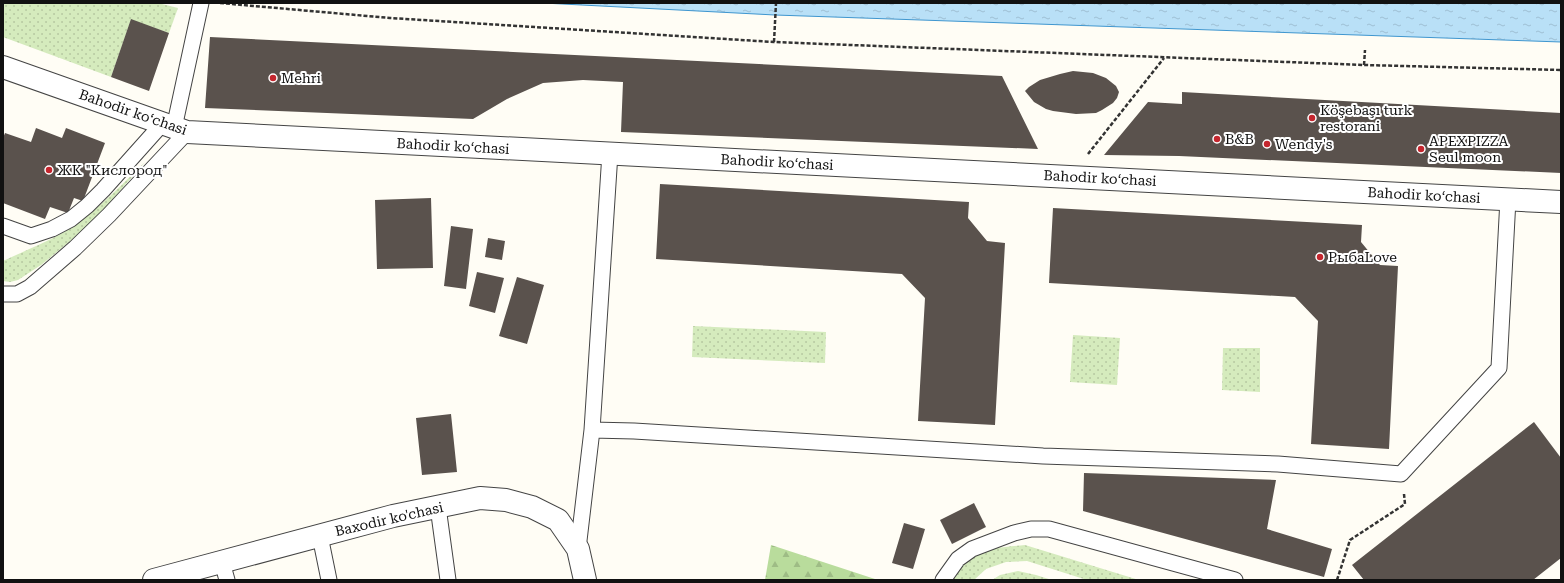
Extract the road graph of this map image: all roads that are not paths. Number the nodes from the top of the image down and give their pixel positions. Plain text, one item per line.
1 (202, 3) edge
2 (3, 67) edge
3 (174, 128) junction
4 (610, 153) junction
5 (1508, 199) junction
6 (1561, 202) edge
7 (3, 226) edge
8 (3, 294) edge
9 (592, 430) junction
10 (438, 507) junction
11 (320, 536) junction
12 (578, 549) junction
13 (224, 571) edge
14 (154, 580) edge
15 (329, 580) edge
16 (448, 580) edge
17 (585, 580) edge
18 (943, 580) edge
19 (1235, 580) edge

1 - 3 lane
2 - 3 street, Bahodir koʻchasi
3 - 4 street, Bahodir koʻchasi
3 - 7 lane
3 - 8 lane
4 - 5 street, Bahodir koʻchasi
4 - 9 lane
5 - 6 street, Bahodir koʻchasi
5 - 9 lane
9 - 12 lane
10 - 11 street, Baxodir ko'chasi
10 - 12 street, Baxodir ko'chasi
10 - 16 lane
11 - 13 street, Baxodir ko'chasi
11 - 15 lane
12 - 17 street, Baxodir ko'chasi
13 - 14 street, Baxodir ko'chasi
18 - 19 lane

